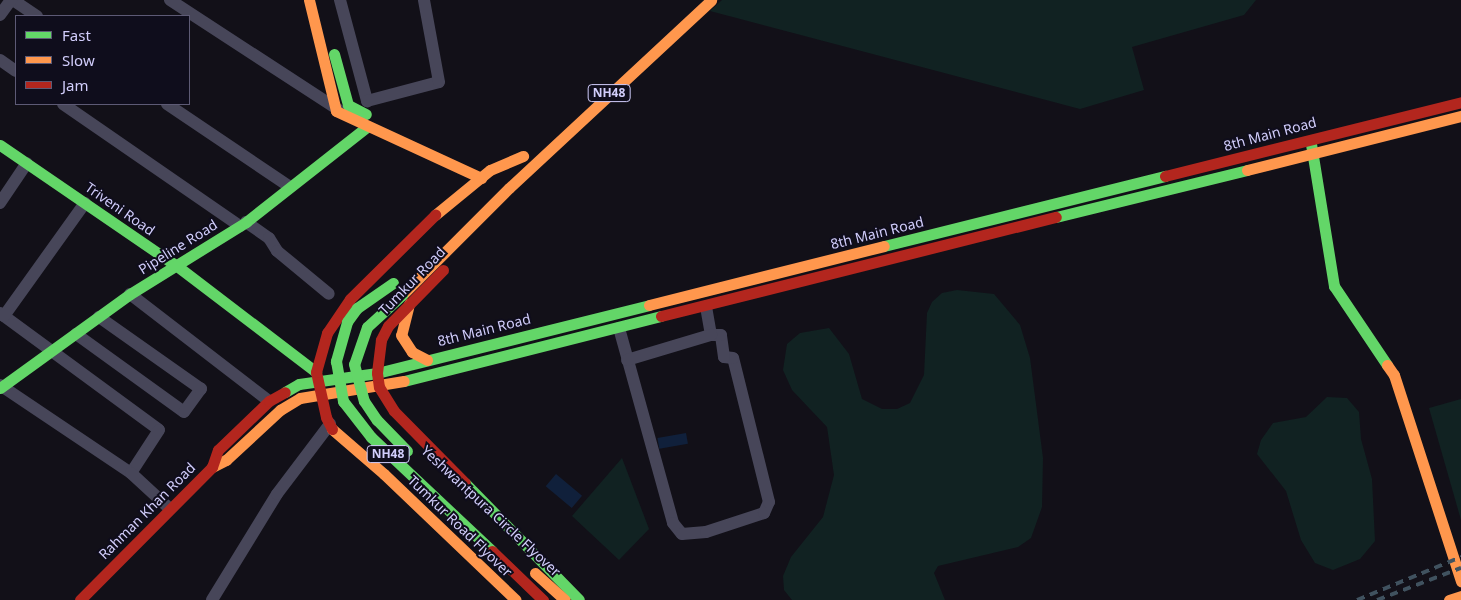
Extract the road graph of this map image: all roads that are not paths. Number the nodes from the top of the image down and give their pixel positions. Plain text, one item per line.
1 (12, 0) edge
2 (170, 0) edge
3 (309, 0) edge
4 (321, 0) edge
5 (340, 0) edge
6 (424, 0) edge
7 (711, 0) edge
8 (0, 15) edge
9 (35, 15) edge
10 (0, 60) edge
11 (15, 70) edge
12 (1461, 102) edge
13 (64, 105) edge
14 (167, 105) edge
15 (342, 108) junction
16 (1461, 116) edge
17 (368, 126) junction
18 (1310, 138) junction
19 (0, 145) edge
20 (1313, 153) junction
21 (27, 163) junction
22 (1218, 164) junction
23 (485, 174) junction
24 (1221, 178) junction
25 (496, 181) dead end
26 (290, 187) junction
27 (0, 203) edge
28 (84, 203) junction
29 (243, 224) junction
30 (176, 266) junction
31 (396, 279) dead end
32 (363, 288) junction
33 (130, 294) junction
34 (329, 294) dead end
35 (405, 299) junction
36 (706, 306) junction
37 (2, 314) edge
38 (99, 317) junction
39 (394, 317) junction
40 (577, 322) junction
41 (619, 328) junction
42 (76, 334) junction
43 (711, 335) junction
44 (582, 337) junction
45 (52, 351) junction
46 (427, 360) junction
47 (627, 360) junction
48 (377, 372) junction
49 (316, 376) junction
50 (299, 384) joint
51 (1, 387) edge
52 (379, 387) junction
53 (319, 393) junction
54 (269, 401) junction
55 (330, 424) junction
56 (414, 458) dead end
57 (212, 467) junction
58 (131, 473) junction
59 (170, 508) junction
60 (524, 562) dead end
61 (1461, 581) edge
62 (1461, 596) edge
63 (83, 599) edge
64 (212, 600) edge
65 (516, 600) edge
66 (542, 600) edge
67 (565, 600) edge
68 (578, 600) edge
69 (1449, 600) edge

1 - 8 street
1 - 9 street
2 - 15 street
3 - 15 main road
4 - 15 main road
5 - 6 street
7 - 35 main road, Yeshwantpura Circle Flyover / NH48
10 - 11 street
12 - 18 main road, 8th Main Road
13 - 29 street
14 - 26 street
15 - 17 main road
15 - 23 main road
16 - 20 main road
17 - 23 main road
17 - 26 main road, Pipeline Road
18 - 20 main road
18 - 22 main road, 8th Main Road
19 - 21 main road, Triveni Road
20 - 24 main road
20 - 61 main road
21 - 27 street
21 - 28 main road, Triveni Road
22 - 24 main road
22 - 40 main road, 8th Main Road
23 - 25 main road
23 - 32 main road
24 - 36 main road
26 - 29 main road, Pipeline Road
28 - 30 main road, Triveni Road
28 - 37 street
29 - 30 main road, Pipeline Road
29 - 34 street
30 - 33 main road, Pipeline Road
30 - 49 main road, Triveni Road
31 - 66 main road, Yeshwantpura Circle Flyover / NH48, bridge
32 - 39 main road
32 - 49 main road
33 - 38 main road, Pipeline Road
33 - 54 street
35 - 39 main road, Tumkur Road
35 - 46 main road
35 - 56 main road, Yeshwantpura Circle Flyover / NH48, bridge
36 - 41 main road
36 - 43 street
37 - 45 street
38 - 42 main road, Pipeline Road
38 - 42 street
39 - 48 main road, Tumkur Road
40 - 44 main road
40 - 46 main road, 8th Main Road
41 - 44 main road
41 - 47 street
42 - 45 main road, Pipeline Road
43 - 47 street
43 - 47 street
44 - 52 main road
45 - 51 main road, Pipeline Road
45 - 58 street
46 - 48 main road, 8th Main Road
48 - 49 main road, 8th Main Road
48 - 52 main road, Tumkur Road
49 - 50 main road, 8th Main Road
49 - 53 main road
50 - 54 main road, Rahman Khan Road
51 - 58 street
52 - 53 main road
52 - 68 main road, Tumkur Road
53 - 55 main road
53 - 57 main road
54 - 57 main road, Rahman Khan Road
55 - 64 street
55 - 65 main road, Tumkur Road Flyover
57 - 59 main road, Rahman Khan Road
58 - 59 street
59 - 63 main road, Rahman Khan Road
60 - 67 main road, Yeshwantpura Circle Flyover, bridge
62 - 69 main road

